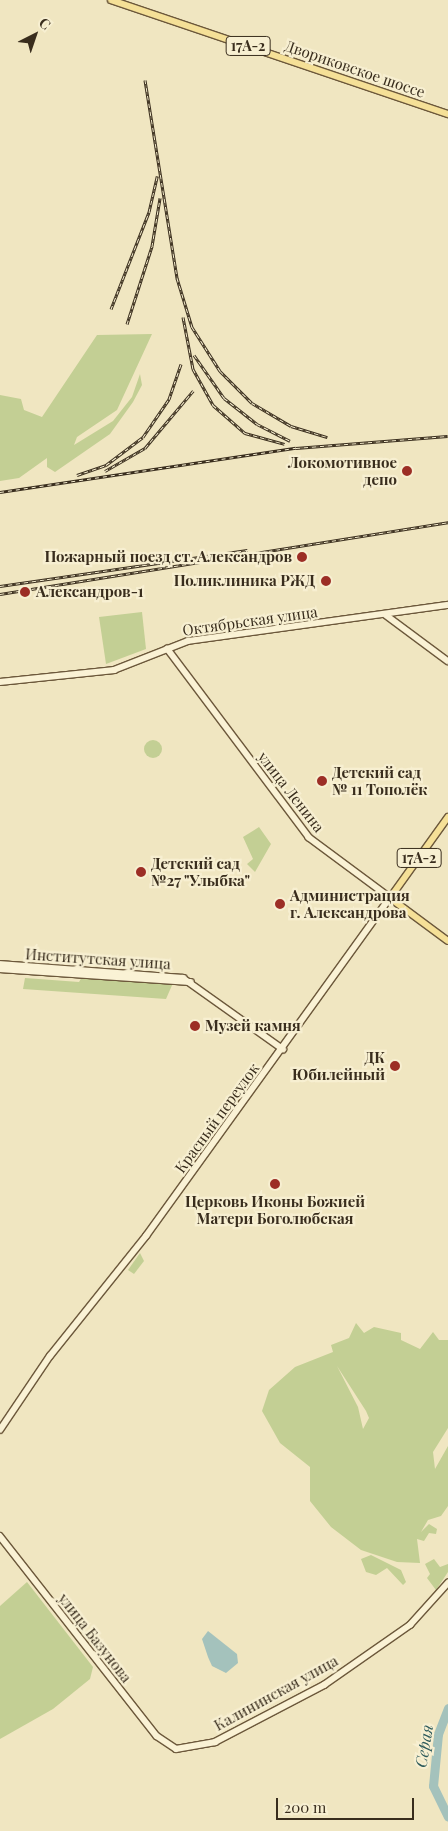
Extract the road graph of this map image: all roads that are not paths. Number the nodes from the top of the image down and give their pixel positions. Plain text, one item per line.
1 (111, 0) edge
2 (448, 114) edge
3 (448, 605) edge
4 (386, 615) junction
5 (167, 649) junction
6 (448, 661) edge
7 (0, 682) edge
8 (448, 817) edge
9 (390, 898) junction
10 (448, 941) edge
11 (0, 964) edge
12 (26, 968) junction
13 (0, 969) edge
14 (282, 1049) junction
15 (0, 1430) edge
16 (0, 1536) edge
17 (448, 1583) edge
18 (176, 1749) joint

1 - 2 main road, Двориковское шоссе / 17А-2
3 - 4 main road, Октябрьская улица
4 - 5 main road, Октябрьская улица
4 - 6 main road
5 - 7 main road, Октябрьская улица
5 - 9 main road, улица Ленина
8 - 9 main road, Красный переулок / 17А-2
9 - 10 main road, улица Ленина
9 - 14 main road, Красный переулок
11 - 12 main road, Институтская улица
12 - 13 main road, Институтская улица
12 - 14 main road, Институтская улица
14 - 15 main road, Красный переулок
16 - 18 main road, улица Базунова
17 - 18 main road, Калининская улица

